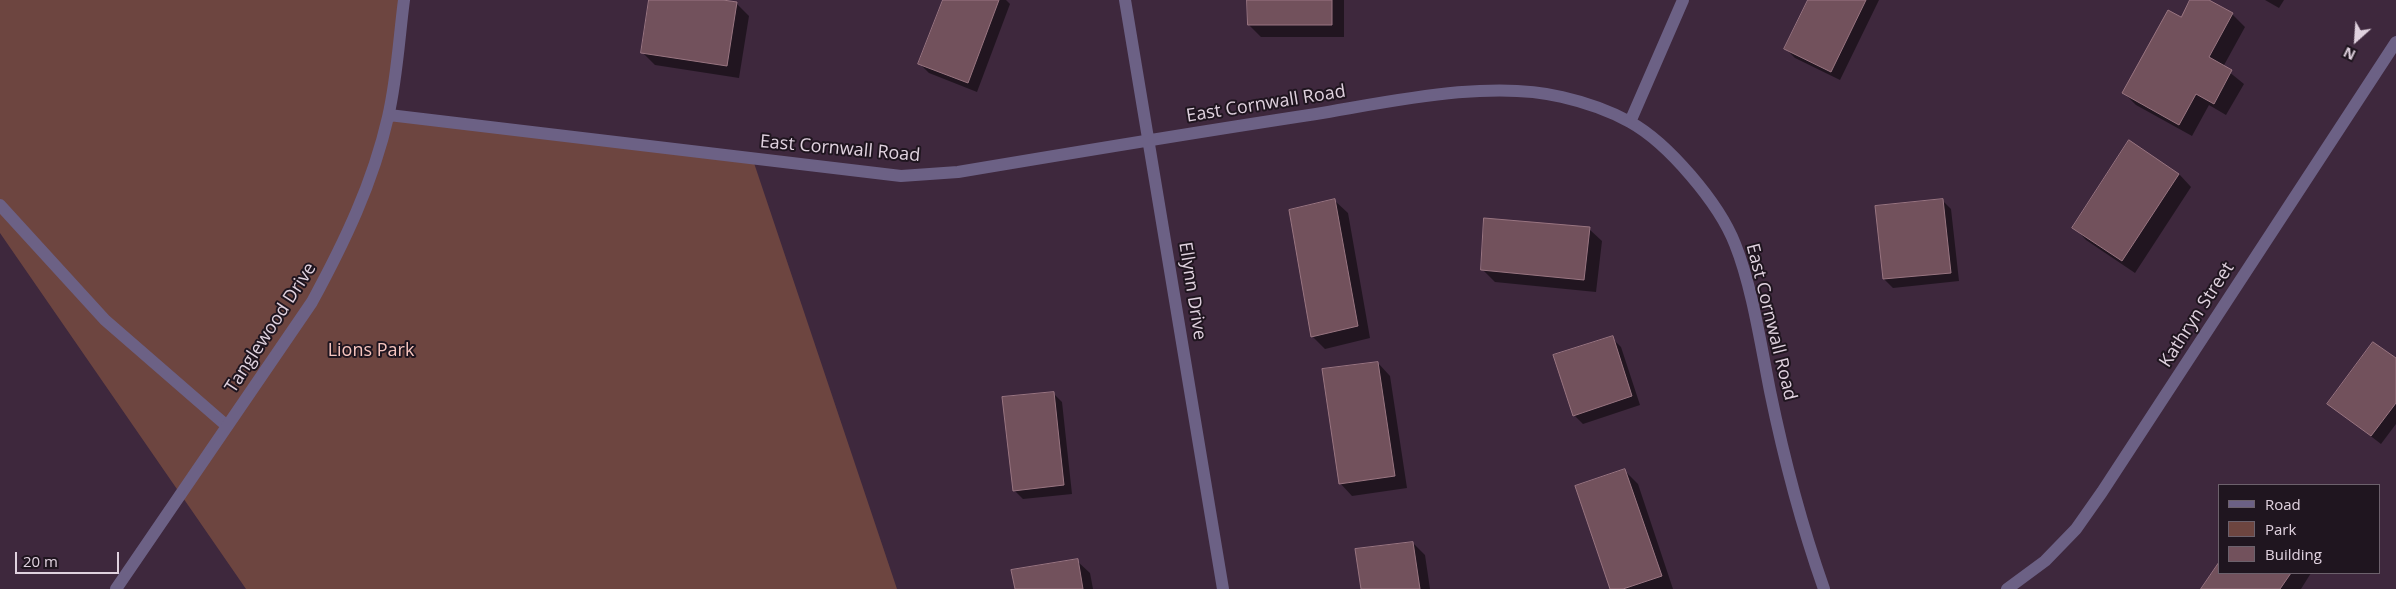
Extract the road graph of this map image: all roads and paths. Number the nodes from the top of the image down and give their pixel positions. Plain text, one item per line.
1 (404, 0) edge
2 (1124, 0) edge
3 (1683, 0) edge
4 (2396, 42) edge
5 (389, 115) junction
6 (1630, 122) junction
7 (1149, 140) junction
8 (0, 205) edge
9 (227, 426) junction
10 (116, 589) edge
11 (1223, 589) edge
12 (1824, 589) edge
13 (2007, 589) edge

1 - 5 street, Tanglewood Drive
2 - 7 street, Ellynn Drive
3 - 6 street
4 - 13 street, Kathryn Street
5 - 7 street, East Cornwall Road
5 - 9 street, Tanglewood Drive
6 - 7 street, East Cornwall Road
6 - 12 street, East Cornwall Road
7 - 11 street, Ellynn Drive
8 - 9 street
9 - 10 street, Tanglewood Drive

